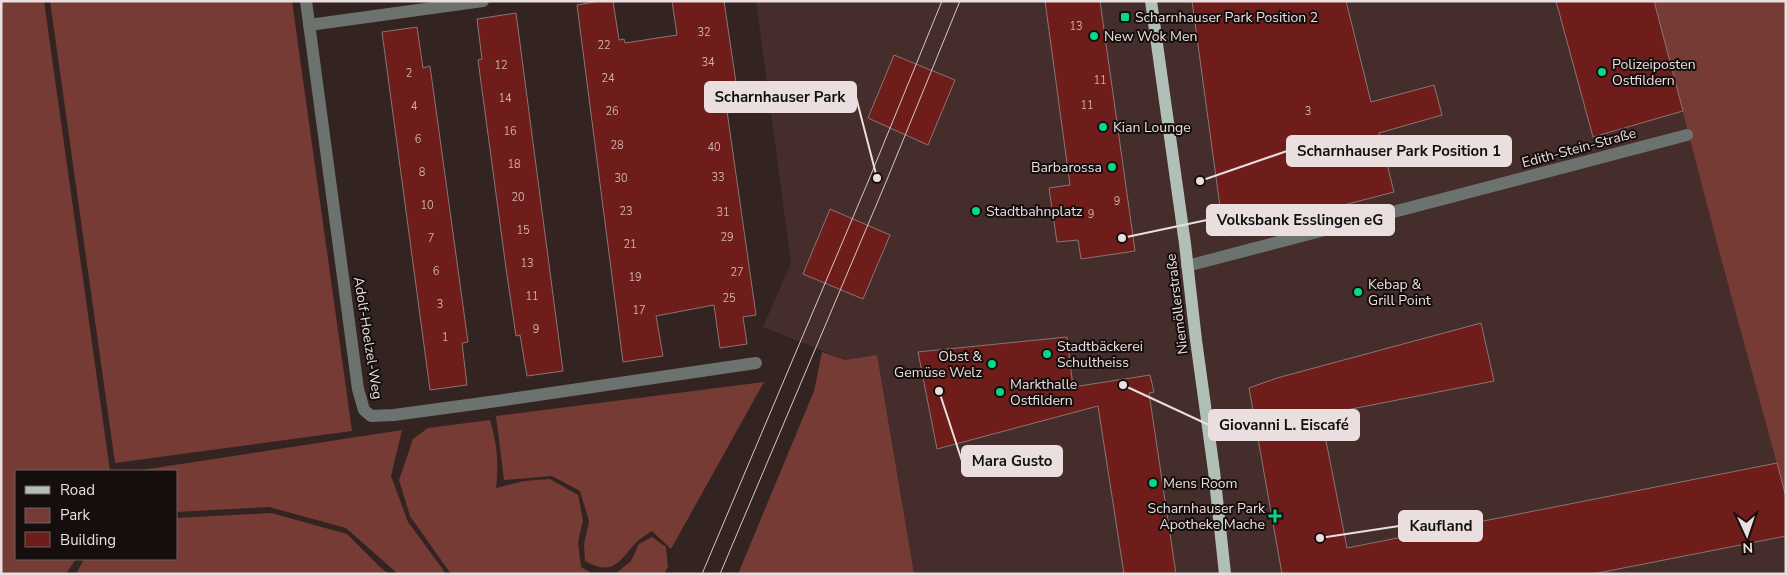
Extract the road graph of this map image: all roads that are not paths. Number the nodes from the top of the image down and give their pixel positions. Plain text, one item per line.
1 (306, 1) edge
2 (483, 1) edge
3 (1151, 1) edge
4 (309, 25) junction
5 (1687, 135) dead end
6 (1187, 266) junction
7 (756, 363) dead end
8 (1225, 574) edge

1 - 4 street, Adolf-Hoelzel-Weg
2 - 4 street
3 - 6 main road, Niemöllerstraße
4 - 7 street, Adolf-Hoelzel-Weg
5 - 6 street, Edith-Stein-Straße
6 - 8 main road, Niemöllerstraße

